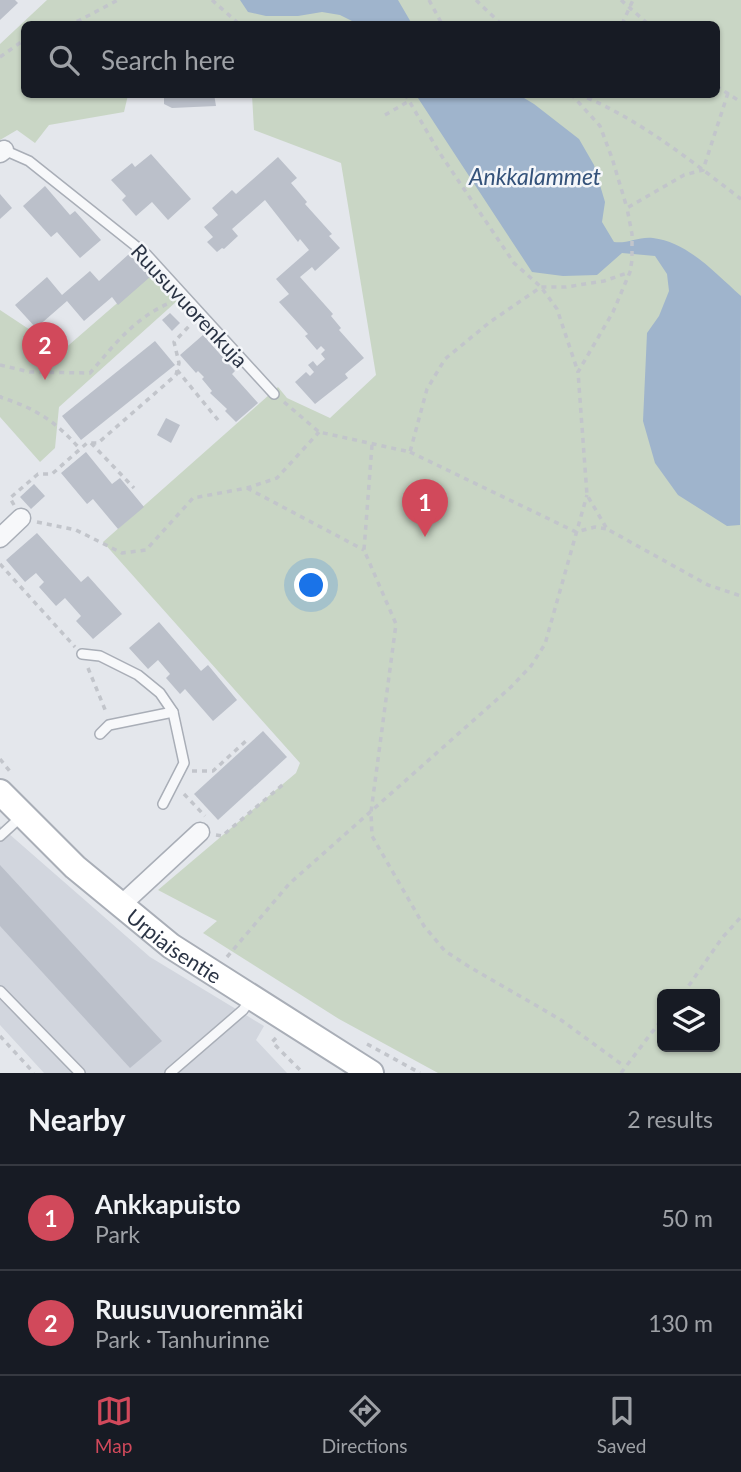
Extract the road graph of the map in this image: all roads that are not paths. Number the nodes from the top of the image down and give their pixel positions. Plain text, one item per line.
1 (2, 152) edge
2 (274, 394) road end
3 (21, 518) road end
4 (0, 538) edge
5 (82, 654) road end
6 (173, 712) junction
7 (100, 734) dead end
8 (8, 786) edge
9 (163, 804) dead end
10 (23, 815) junction
11 (207, 825) road end
12 (0, 836) edge
13 (120, 906) junction
14 (0, 990) edge
15 (251, 999) junction
16 (80, 1073) edge
17 (170, 1073) edge
18 (371, 1073) edge

1 - 2 lane, Ruusuvuorenkuja
3 - 4 street
5 - 6 lane
6 - 7 lane
6 - 9 lane
8 - 10 main road, Urpiaisentie
10 - 12 lane
10 - 13 main road, Urpiaisentie
11 - 13 street
13 - 15 main road, Urpiaisentie
14 - 16 lane
15 - 17 lane
15 - 18 main road, Urpiaisentie

